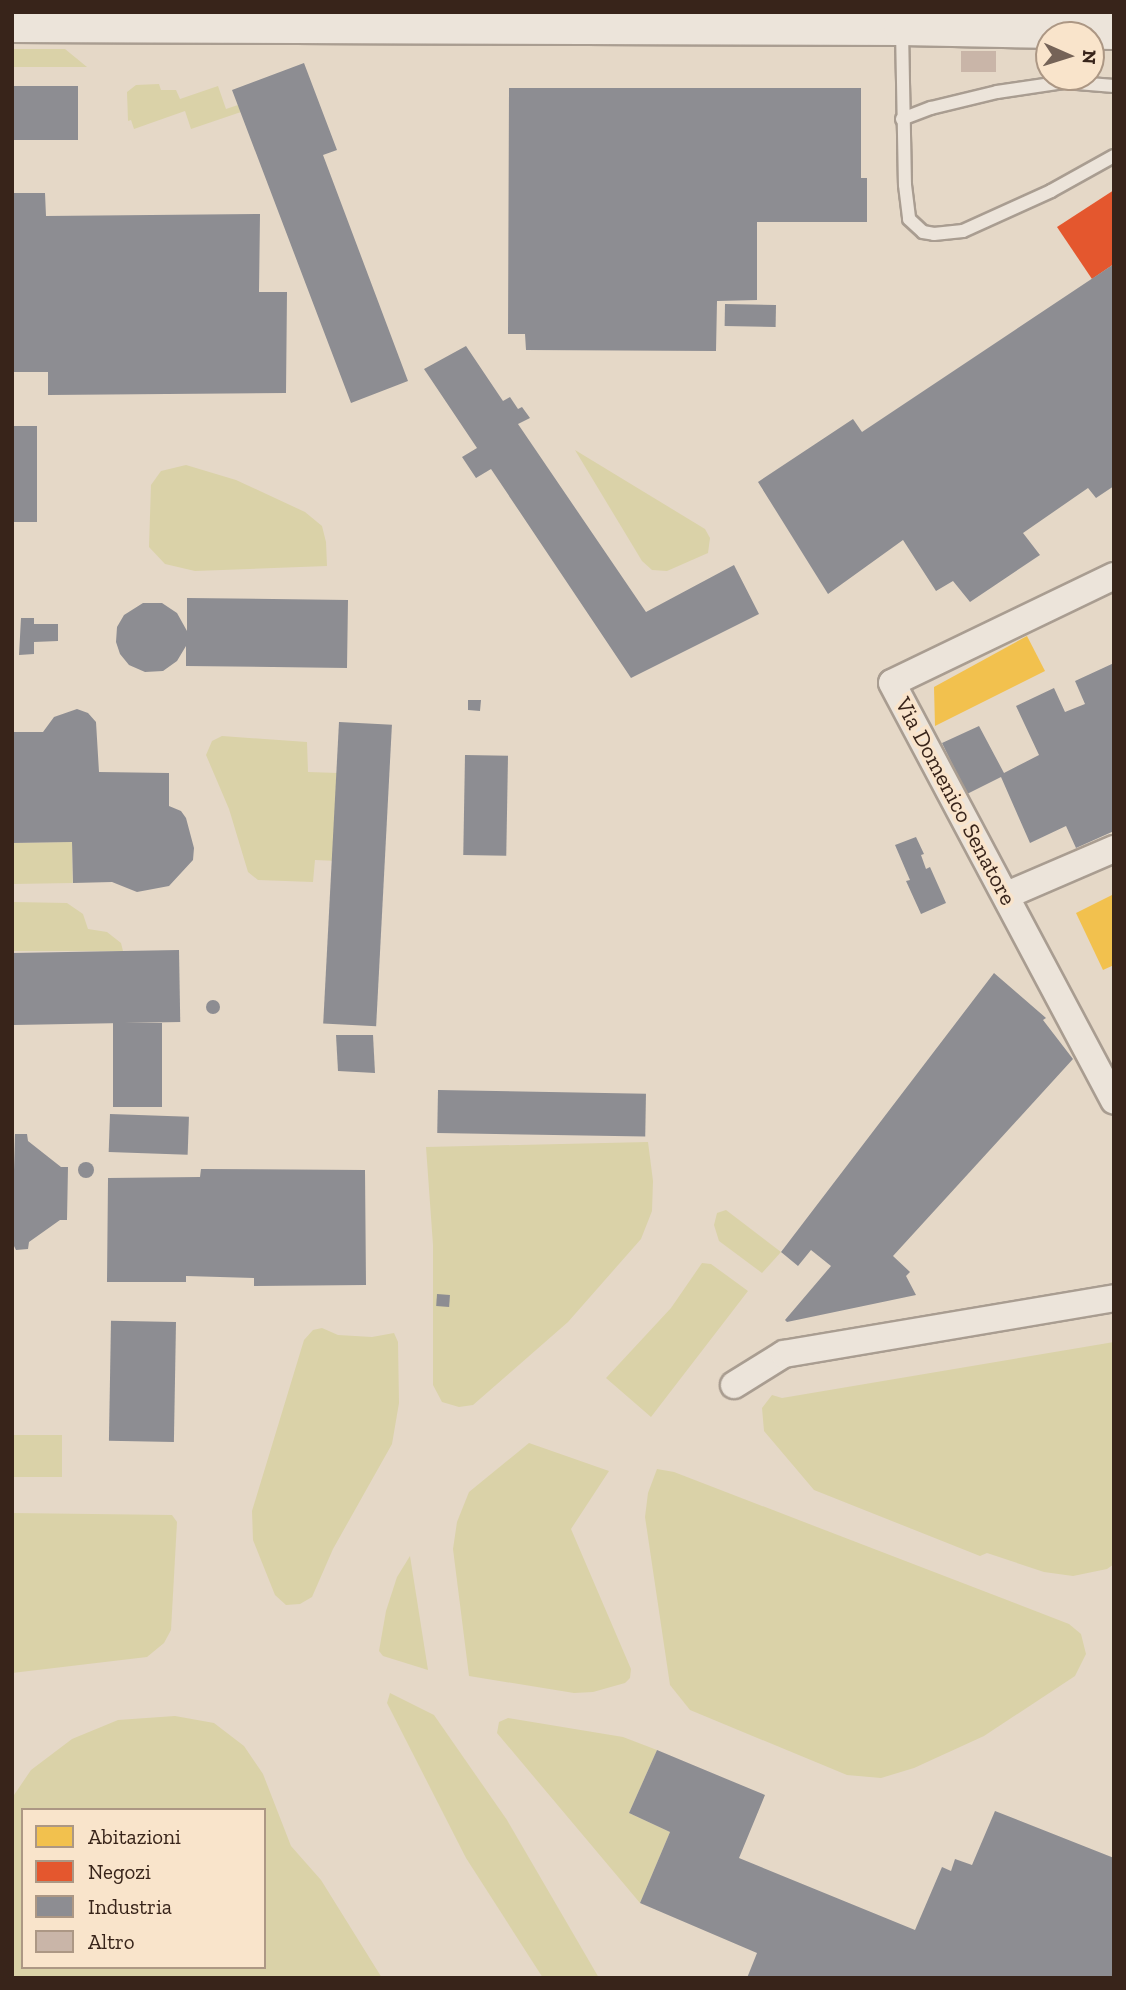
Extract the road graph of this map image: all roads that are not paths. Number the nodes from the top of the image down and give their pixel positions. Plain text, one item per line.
1 (187, 17) edge
2 (563, 18) edge
3 (954, 19) edge
4 (12, 23) edge
5 (902, 26) junction
6 (1114, 30) edge
7 (1114, 86) edge
8 (902, 119) junction
9 (1114, 156) edge
10 (1114, 576) edge
11 (1114, 849) edge
12 (1007, 895) junction
13 (1114, 1101) edge
14 (1114, 1298) edge
15 (734, 1385) dead end

1 - 2 main road
1 - 4 main road
2 - 5 main road
3 - 5 main road
3 - 6 main road
5 - 8 lane
7 - 8 lane
8 - 9 lane
10 - 12 street, Via Domenico Senatore
11 - 12 street
12 - 13 street, Via Domenico Senatore
14 - 15 street

